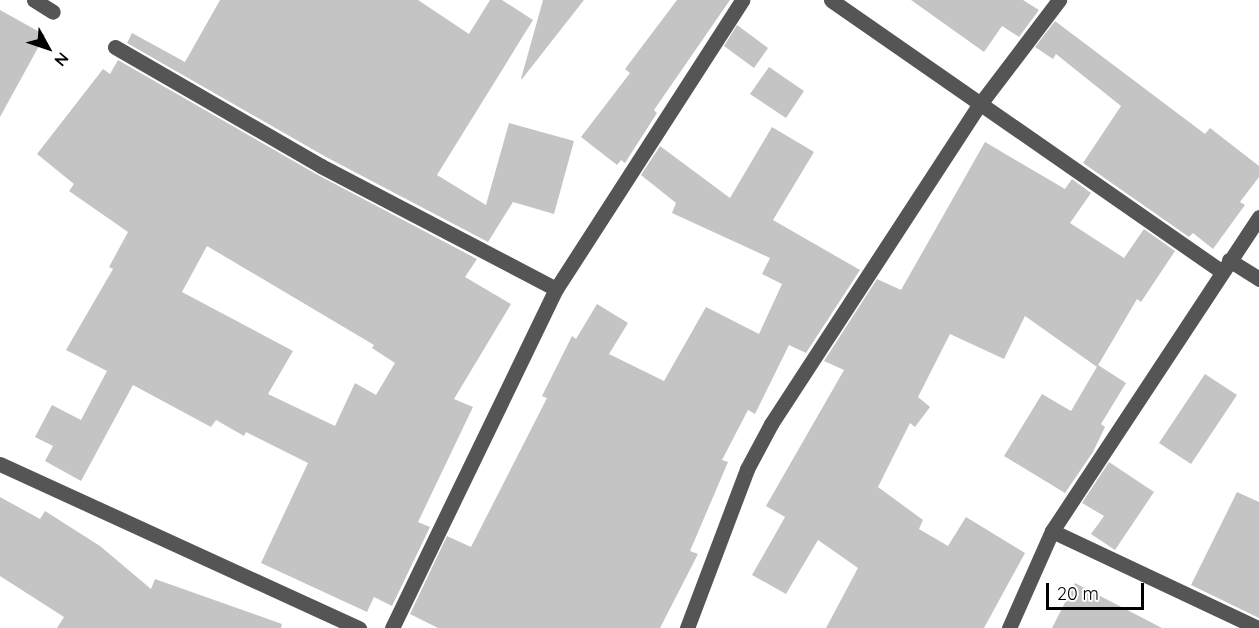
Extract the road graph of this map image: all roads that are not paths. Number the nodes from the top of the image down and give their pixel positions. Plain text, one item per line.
1 (34, 0) edge
2 (742, 0) edge
3 (831, 0) edge
4 (1059, 0) edge
5 (53, 12) dead end
6 (115, 47) dead end
7 (980, 104) junction
8 (1259, 217) edge
9 (1226, 266) junction
10 (1259, 279) edge
11 (556, 290) junction
12 (0, 464) edge
13 (1052, 531) junction
14 (359, 628) edge
15 (392, 628) edge
16 (687, 628) edge
17 (1009, 628) edge
18 (1258, 628) edge

1 - 5 street
2 - 11 street
3 - 7 street
4 - 7 street
6 - 11 street
7 - 9 street
7 - 16 street
8 - 9 street
9 - 10 street
9 - 13 street
11 - 15 street
12 - 14 street
13 - 17 street
13 - 18 street

